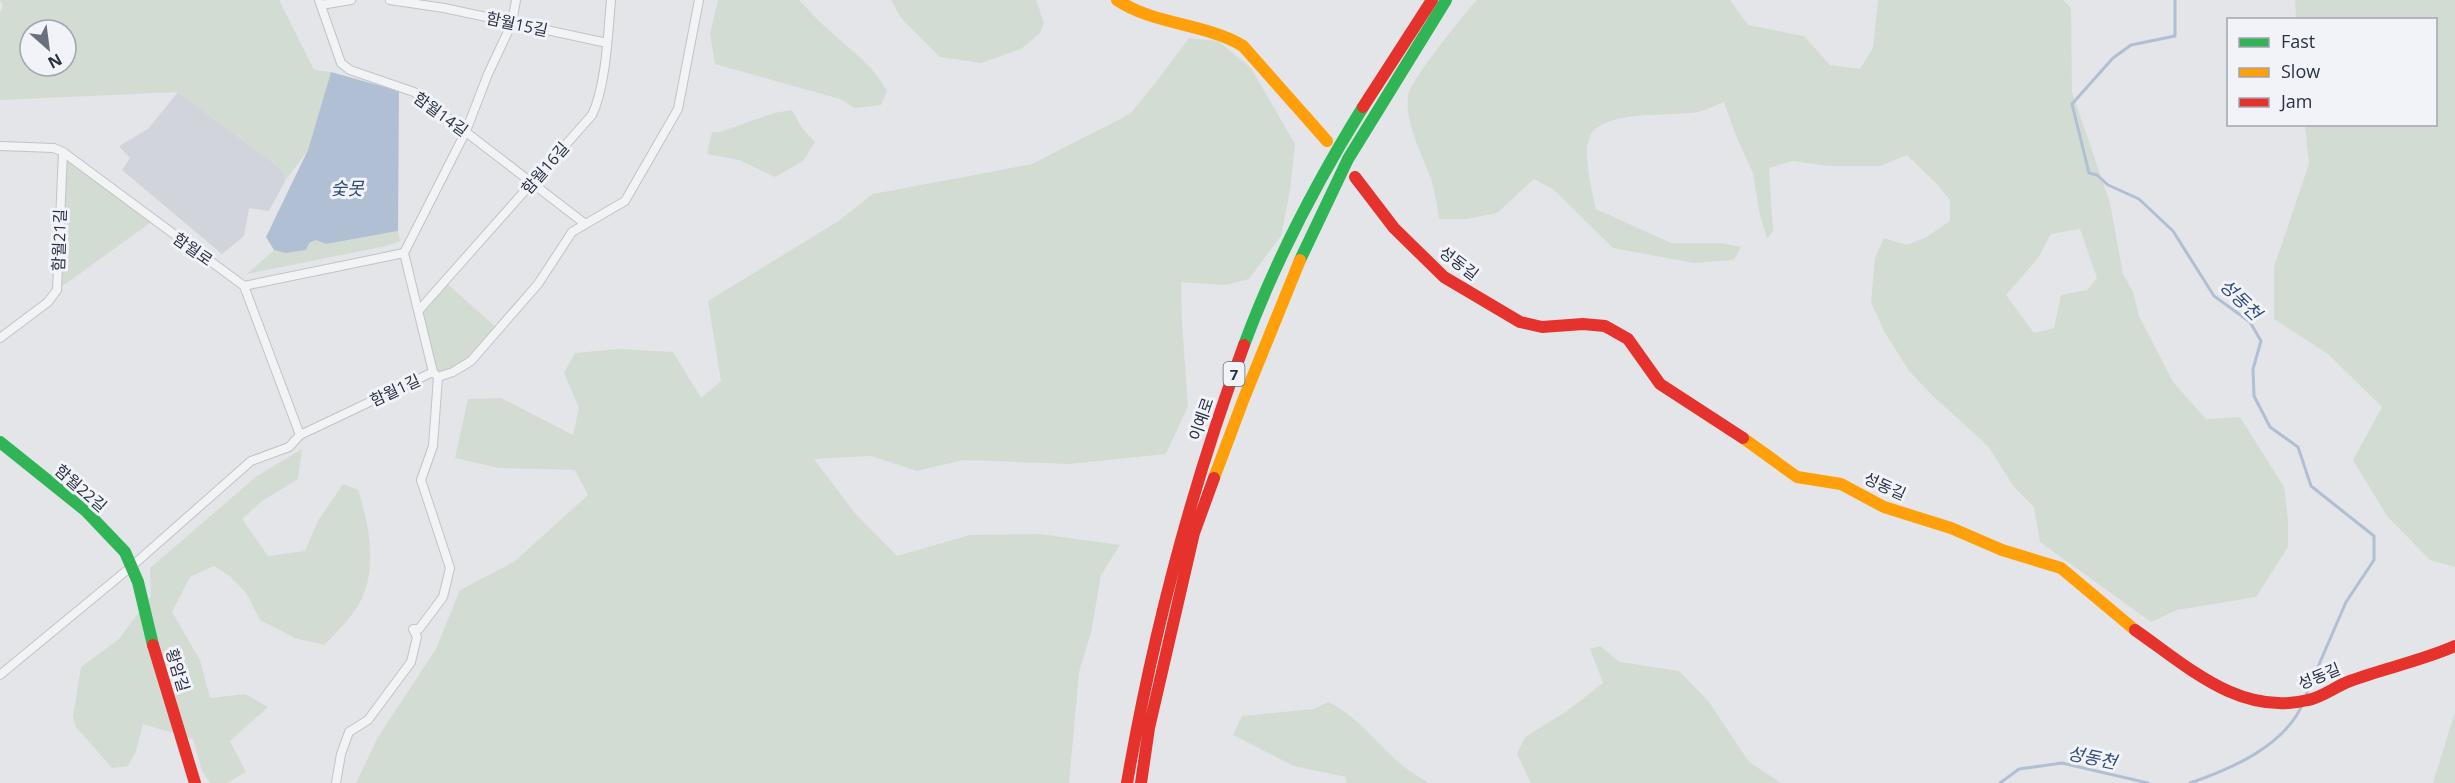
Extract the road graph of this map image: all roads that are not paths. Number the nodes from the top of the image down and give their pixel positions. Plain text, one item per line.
1 (351, 0) edge
2 (390, 0) edge
3 (516, 0) edge
4 (611, 0) edge
5 (699, 0) edge
6 (1117, 0) edge
7 (1432, 0) edge
8 (1446, 0) edge
9 (320, 3) edge
10 (444, 4) edge
11 (512, 23) junction
12 (607, 43) junction
13 (466, 131) junction
14 (1327, 141) dead end
15 (0, 146) edge
16 (63, 152) junction
17 (1355, 177) dead end
18 (533, 182) junction
19 (584, 223) junction
20 (404, 253) junction
21 (244, 286) junction
22 (420, 309) junction
23 (0, 338) edge
24 (436, 374) junction
25 (300, 435) junction
26 (0, 442) edge
27 (132, 566) junction
28 (2455, 646) edge
29 (0, 675) edge
30 (195, 783) edge
31 (336, 783) edge
32 (1127, 783) edge
33 (1141, 783) edge

1 - 9 street
2 - 10 street, 함월15길
3 - 11 street
4 - 12 street, 함월16길
5 - 19 street, 함월1길
6 - 14 main road
7 - 32 main road, 이예로 / 7
8 - 33 main road, 이예로 / 7
9 - 13 street, 함월14길
10 - 11 street, 함월15길
11 - 12 street, 함월15길
11 - 13 street
12 - 18 street, 함월16길
13 - 18 street, 함월14길
13 - 20 street
15 - 16 street, 함월로
16 - 21 street, 함월로
16 - 23 street, 함월21길
17 - 28 main road, 성동길
18 - 19 street, 함월14길
18 - 22 street, 함월16길
19 - 24 street, 함월1길
20 - 21 street
20 - 22 street
21 - 25 street
22 - 24 street
24 - 25 street, 함월1길
24 - 31 street
25 - 27 street, 함월1길
26 - 27 main road, 함월22길
27 - 29 street, 함월1길
27 - 30 main road, 황암길

